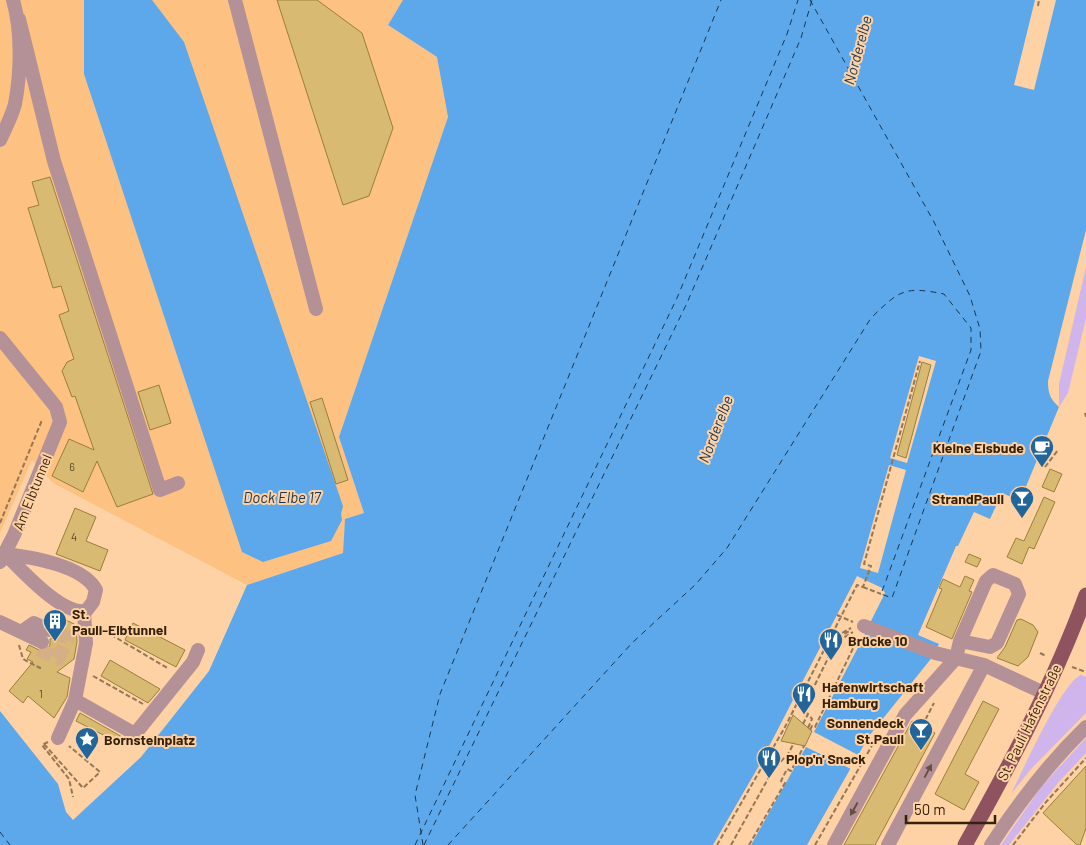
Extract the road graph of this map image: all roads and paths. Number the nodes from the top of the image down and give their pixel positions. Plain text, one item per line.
1 (13, 0) edge
2 (235, 0) edge
3 (1039, 0) edge
4 (1038, 6) dead end
5 (19, 19) junction
6 (0, 140) edge
7 (316, 309) dead end
8 (0, 338) edge
9 (920, 361) dead end
10 (1085, 413) dead end
11 (1086, 417) edge
12 (42, 420) dead end
13 (1058, 450) dead end
14 (1045, 467) dead end
15 (178, 483) dead end
16 (0, 523) edge
17 (2, 558) edge
18 (863, 588) junction
19 (881, 594) dead end
20 (1086, 595) edge
21 (837, 615) dead end
22 (84, 617) junction
23 (841, 617) junction
24 (849, 620) dead end
25 (11, 627) edge
26 (858, 629) junction
27 (829, 640) junction
28 (960, 641) junction
29 (198, 650) dead end
30 (1040, 653) dead end
31 (1048, 657) dead end
32 (956, 658) junction
33 (984, 665) junction
34 (1068, 665) dead end
35 (41, 666) dead end
36 (81, 669) junction
37 (170, 669) dead end
38 (1086, 672) edge
39 (1044, 693) junction
40 (75, 700) junction
41 (154, 710) junction
42 (808, 714) junction
43 (804, 724) dead end
44 (1086, 727) edge
45 (58, 738) junction
46 (44, 744) junction
47 (794, 744) dead end
48 (804, 746) dead end
49 (1086, 758) edge
50 (763, 765) junction
51 (770, 768) dead end
52 (73, 797) dead end
53 (717, 845) edge
54 (730, 845) edge
55 (749, 845) edge
56 (834, 845) edge
57 (888, 845) edge
58 (965, 845) edge
59 (991, 845) edge
60 (1013, 845) edge

1 - 5 street
2 - 7 street
3 - 4 path
5 - 6 street
5 - 15 street
8 - 17 street, Am Elbtunnel
9 - 18 path
10 - 11 path
12 - 16 path
13 - 14 path
17 - 22 street
17 - 22 street
18 - 19 path
18 - 23 path
20 - 39 main road, St. Pauli Hafenstraße
21 - 23 path
22 - 36 street
22 - 37 path
23 - 24 path
23 - 27 path
25 - 25 street
25 - 35 path
26 - 27 path
26 - 32 street
26 - 42 path
26 - 42 path
27 - 50 path
28 - 28 street
28 - 32 street
29 - 41 street
30 - 31 path
32 - 33 street
32 -> 56 street
33 - 39 street
57 -> 33 street
34 - 38 path
36 - 40 street
36 - 41 path
39 - 58 main road, St. Pauli Hafenstraße
40 - 41 street
40 - 45 street
42 - 43 path
44 - 59 street
45 - 46 path
45 - 46 path
46 - 52 path
47 - 54 path
48 - 55 path
49 - 60 path
50 - 51 path
50 - 53 path

